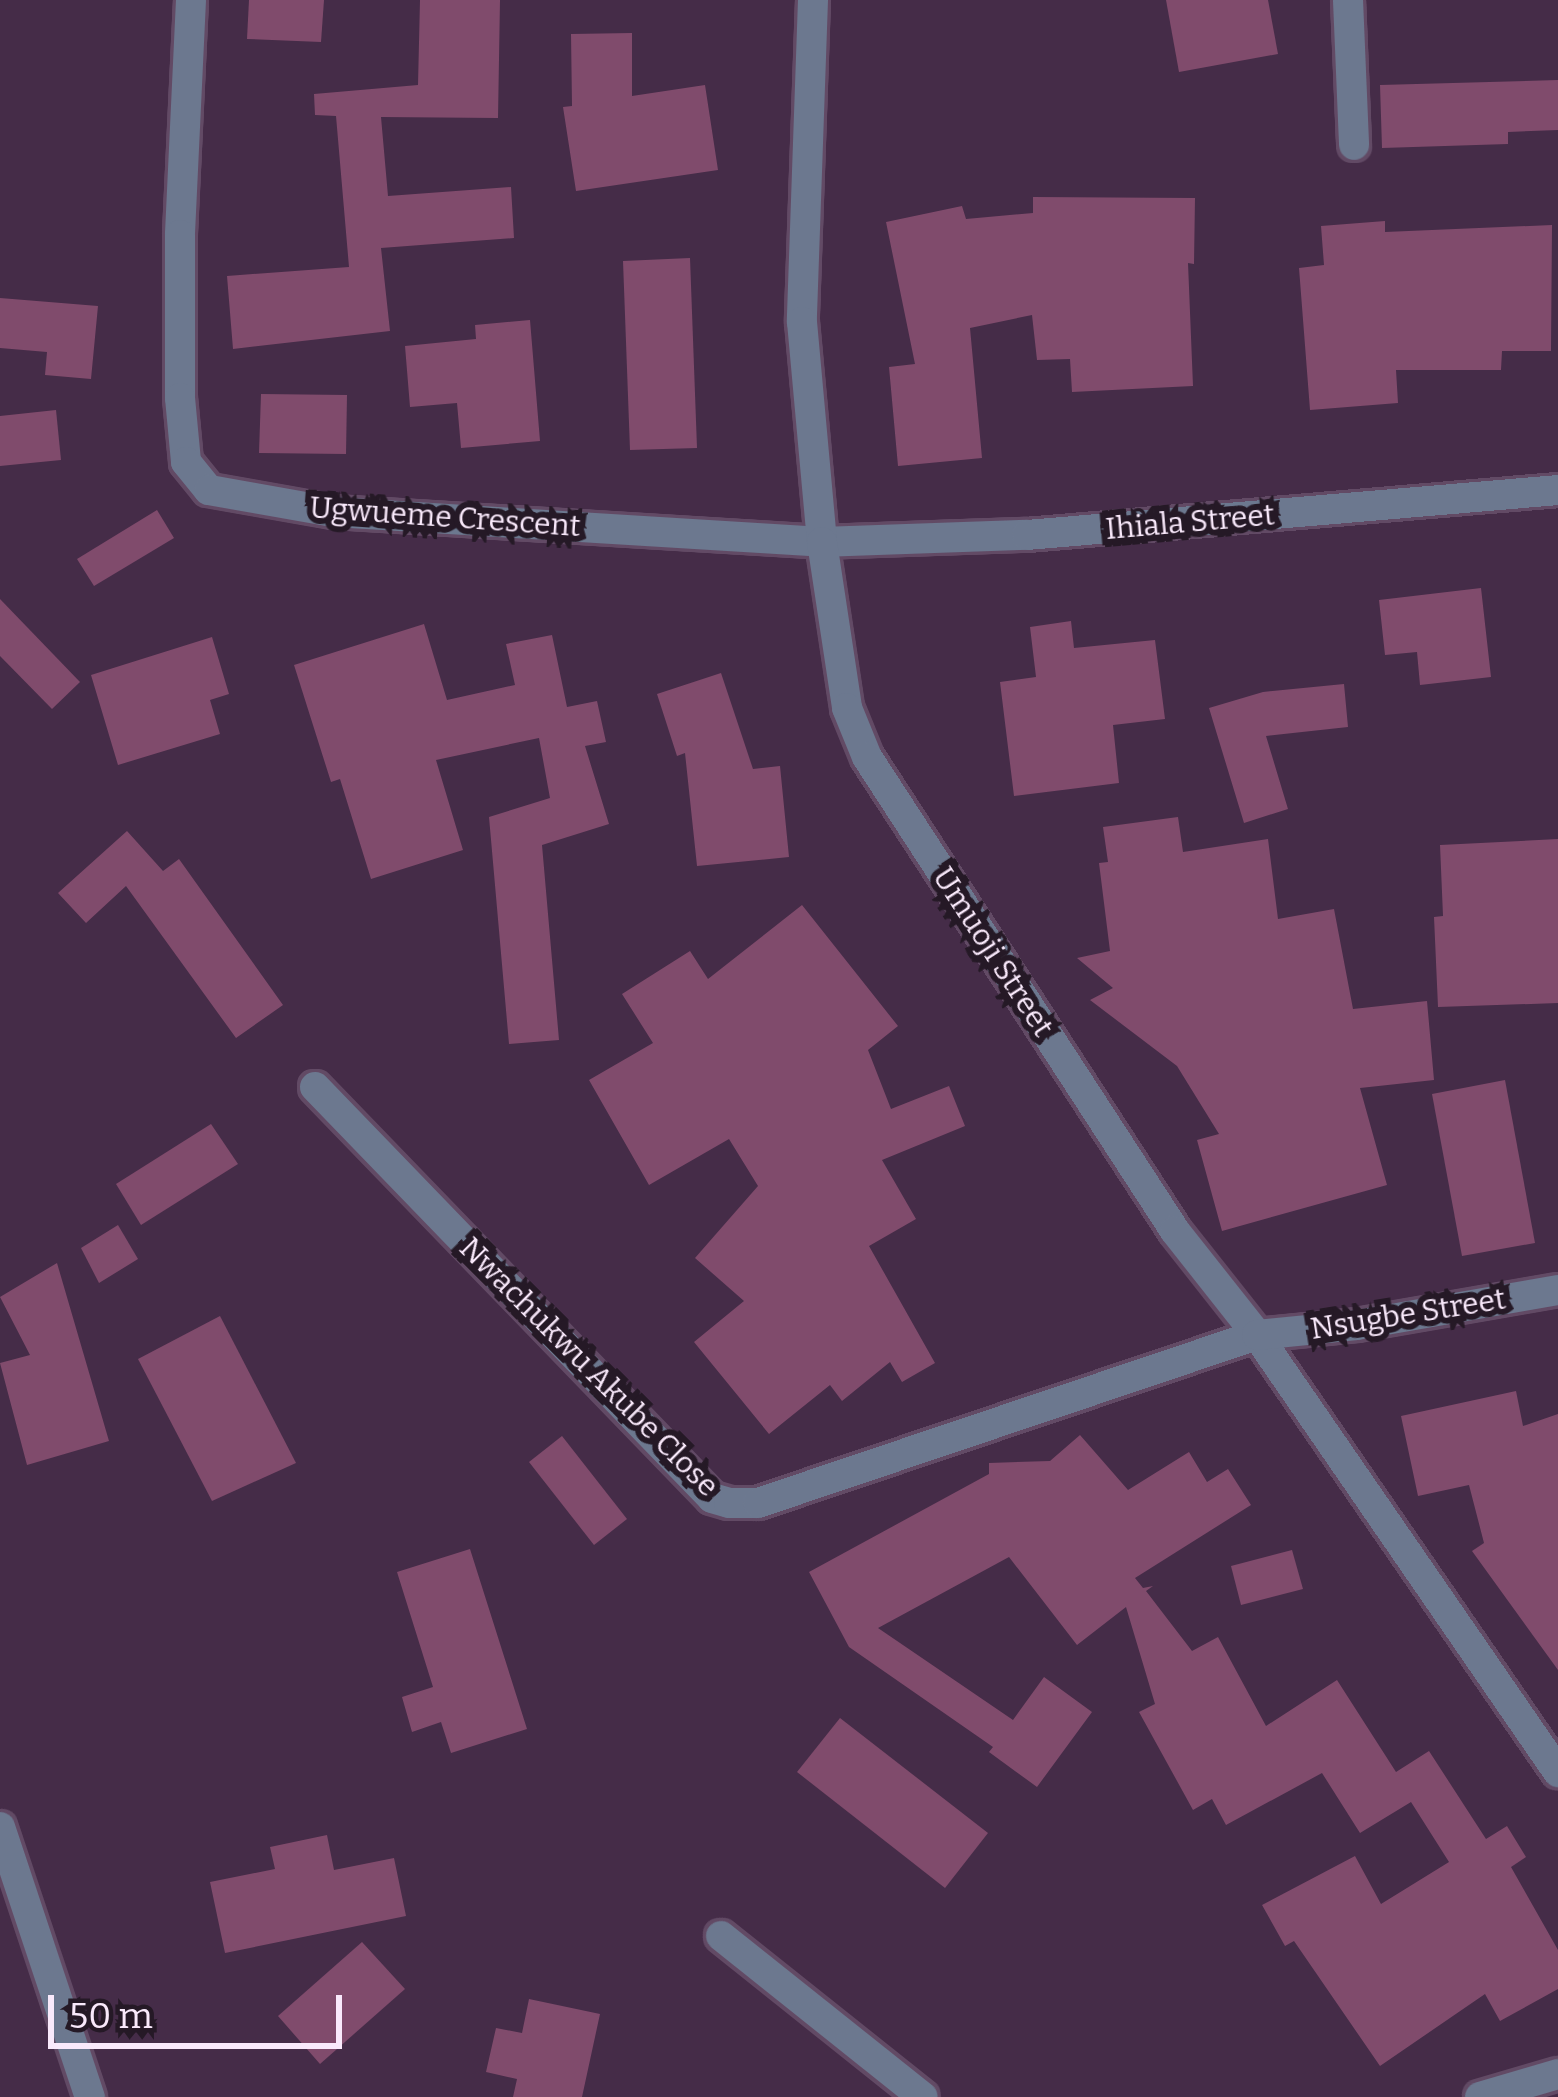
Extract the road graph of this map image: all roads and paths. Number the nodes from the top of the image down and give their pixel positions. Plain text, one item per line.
1 (191, 0) edge
2 (813, 0) edge
3 (1348, 0) edge
4 (1354, 145) dead end
5 (1558, 490) edge
6 (822, 542) junction
7 (315, 1087) dead end
8 (1558, 1290) edge
9 (1257, 1335) junction
10 (1558, 1772) edge
11 (0, 1827) edge
12 (721, 1936) dead end
13 (1558, 2074) edge
14 (90, 2097) edge
15 (923, 2097) edge
16 (1480, 2097) edge

1 - 6 street, Ugwueme Crescent
2 - 6 street, Umuoji Street
3 - 4 street
5 - 6 street, Ihiala Street
6 - 9 street, Umuoji Street
7 - 9 street, Nwachukwu Akube Close
8 - 9 street, Nsugbe Street
9 - 10 street, Umuoji Street
11 - 14 street
12 - 15 street
13 - 16 street

